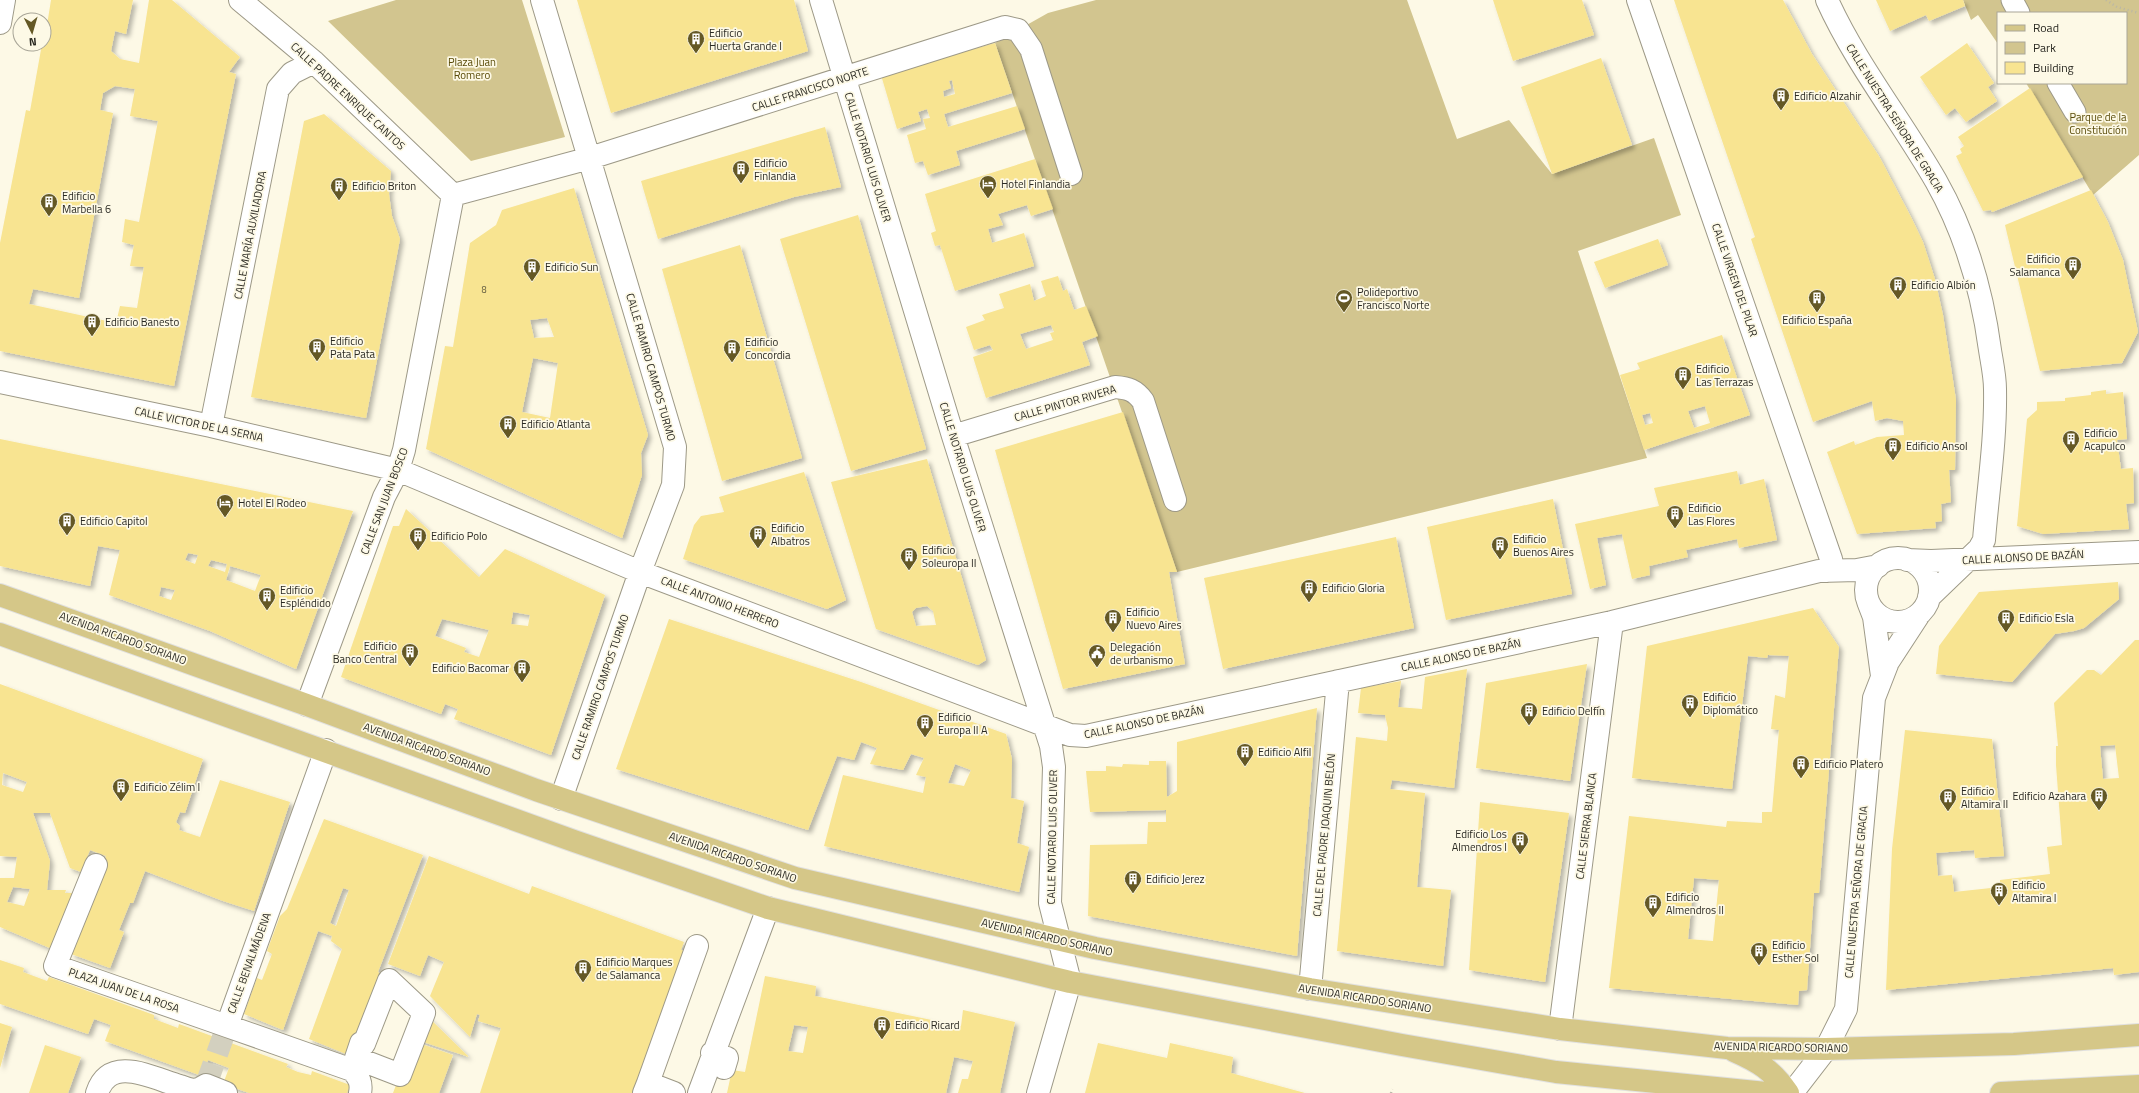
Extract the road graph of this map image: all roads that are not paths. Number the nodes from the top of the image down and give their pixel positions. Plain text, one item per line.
1 (4, 0) edge
2 (240, 0) edge
3 (542, 0) edge
4 (821, 0) edge
5 (1638, 0) edge
6 (1827, 0) edge
7 (2012, 0) edge
8 (2018, 12) edge
9 (0, 23) edge
10 (314, 62) junction
11 (844, 78) junction
12 (2059, 84) edge
13 (2074, 112) dead end
14 (590, 158) junction
15 (1071, 174) dead end
16 (453, 195) junction
17 (0, 382) edge
18 (211, 426) junction
19 (953, 436) junction
20 (398, 470) junction
21 (1175, 500) dead end
22 (1989, 552) junction
23 (2139, 552) edge
24 (1907, 560) junction
25 (1967, 560) junction
26 (1834, 566) junction
27 (640, 572) junction
28 (1872, 585) junction
29 (0, 595) edge
30 (1930, 597) junction
31 (1918, 616) junction
32 (1612, 622) junction
33 (0, 634) edge
34 (1882, 676) junction
35 (1338, 681) junction
36 (307, 705) junction
37 (1045, 726) junction
38 (326, 750) junction
39 (561, 798) junction
40 (96, 865) dead end
41 (768, 908) junction
42 (1058, 940) junction
43 (697, 946) dead end
44 (1070, 982) junction
45 (1310, 989) junction
46 (226, 1026) junction
47 (1560, 1029) junction
48 (2139, 1035) edge
49 (1727, 1048) junction
50 (1826, 1049) junction
51 (2139, 1086) edge
52 (646, 1088) edge
53 (97, 1093) edge
54 (226, 1093) edge
55 (360, 1093) edge
56 (674, 1093) edge
57 (698, 1093) edge
58 (1038, 1093) edge
59 (1766, 1093) edge
60 (1788, 1093) edge
61 (1792, 1093) edge
62 (2001, 1093) edge

1 - 9 street
2 - 10 street, CALLE PADRE ENRIQUE CANTOS
3 - 14 street, CALLE RAMIRO CAMPOS TURMO
4 - 11 street, CALLE NOTARIO LUIS OLIVER
5 - 26 street, CALLE VIRGEN DEL PILAR
6 - 22 street, CALLE NUESTRA SEÑORA DE GRACIA
7 - 8 lane
10 - 16 street, CALLE PADRE ENRIQUE CANTOS
10 - 18 street, CALLE MARÍA AUXILIADORA
11 - 14 street, CALLE FRANCISCO NORTE
11 - 15 street, CALLE FRANCISCO NORTE
11 - 19 street, CALLE NOTARIO LUIS OLIVER
12 - 13 lane
14 - 16 street, CALLE FRANCISCO NORTE
14 - 27 street, CALLE RAMIRO CAMPOS TURMO
16 - 20 street, CALLE SAN JUAN BOSCO
17 - 18 street, CALLE VICTOR DE LA SERNA
18 - 20 street, CALLE VICTOR DE LA SERNA
19 - 21 street, CALLE PINTOR RIVERA
19 - 37 street, CALLE NOTARIO LUIS OLIVER
20 - 27 street, CALLE ANTONIO HERRERO
20 - 36 street, CALLE SAN JUAN BOSCO
22 - 23 street, CALLE ALONSO DE BAZÁN
22 - 25 street, CALLE ALONSO DE BAZÁN
24 - 25 street, CALLE ALONSO DE BAZÁN
24 - 28 street
24 - 30 street
25 - 30 street
26 - 28 street
26 - 32 street, CALLE ALONSO DE BAZÁN
27 - 37 street, CALLE ANTONIO HERRERO
27 - 39 street, CALLE RAMIRO CAMPOS TURMO
28 - 31 street
28 - 34 street, CALLE NUESTRA SEÑORA DE GRACIA
29 - 36 main road, AVENIDA RICARDO SORIANO
30 - 31 street
31 - 34 street, CALLE NUESTRA SEÑORA DE GRACIA
32 - 35 street, CALLE ALONSO DE BAZÁN
32 - 47 street, CALLE SIERRA BLANCA
33 - 38 main road
34 - 50 street, CALLE NUESTRA SEÑORA DE GRACIA
35 - 37 street, CALLE ALONSO DE BAZÁN
35 - 45 street, CALLE DEL PADRE JOAQUIN BELÓN
36 - 39 main road, AVENIDA RICARDO SORIANO
37 - 42 street, CALLE NOTARIO LUIS OLIVER
38 - 41 main road
38 - 46 street, CALLE BENALMÁDENA
39 - 42 main road, AVENIDA RICARDO SORIANO
40 - 46 street, PLAZA JUAN DE LA ROSA
41 - 44 main road
41 - 57 street
42 - 44 street, CALLE NOTARIO LUIS OLIVER
42 - 45 main road, AVENIDA RICARDO SORIANO
43 - 52 street
44 - 58 street
44 - 59 main road
45 - 47 main road, AVENIDA RICARDO SORIANO
46 - 55 street, CALLE BENALMÁDENA
47 - 49 main road, AVENIDA RICARDO SORIANO
48 - 50 main road, AVENIDA RICARDO SORIANO
49 - 50 main road, AVENIDA RICARDO SORIANO
49 - 60 main road
50 - 61 street, CALLE NUESTRA SEÑORA DE GRACIA
51 - 62 main road
52 - 56 street
53 - 54 street

